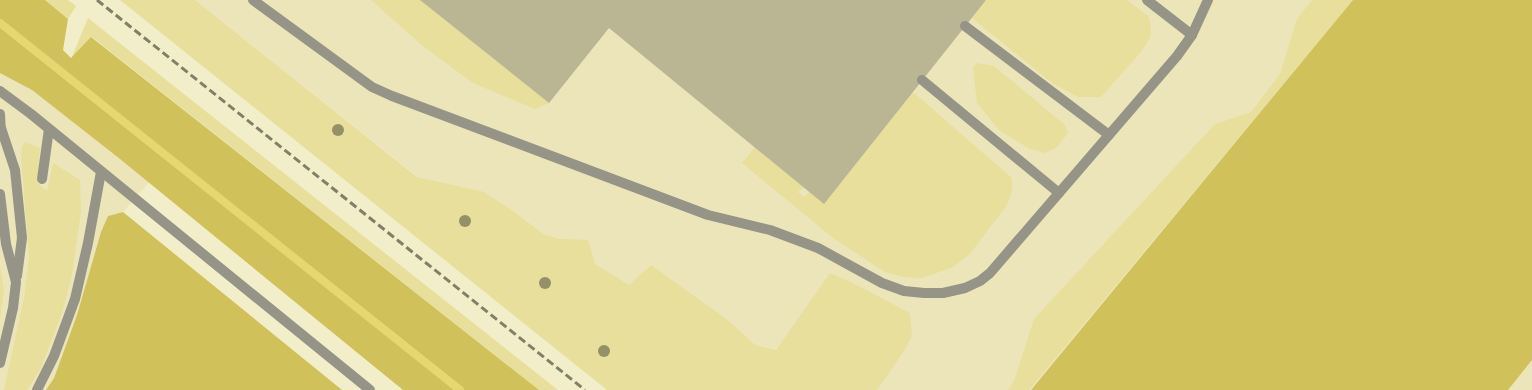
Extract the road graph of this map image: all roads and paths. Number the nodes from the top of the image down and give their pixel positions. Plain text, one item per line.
1 (253, 0) edge
2 (1147, 0) edge
3 (1208, 0) edge
4 (965, 26) dead end
5 (1192, 35) junction
6 (922, 80) dead end
7 (0, 91) edge
8 (0, 114) edge
9 (1, 128) junction
10 (49, 129) junction
11 (1109, 135) junction
12 (0, 143) edge
13 (101, 172) junction
14 (42, 179) dead end
15 (1059, 192) junction
16 (0, 194) edge
17 (16, 282) junction
18 (0, 363) edge
19 (37, 390) edge
20 (370, 390) edge

1 - 15 lane
2 - 5 lane
3 - 5 lane
4 - 11 lane
5 - 11 lane
6 - 15 lane
7 - 10 lane
8 - 9 lane
9 - 12 lane
9 - 17 lane
10 - 13 lane
10 - 14 lane
11 - 15 lane
13 - 19 lane
13 - 20 lane
16 - 17 lane
17 - 18 lane

